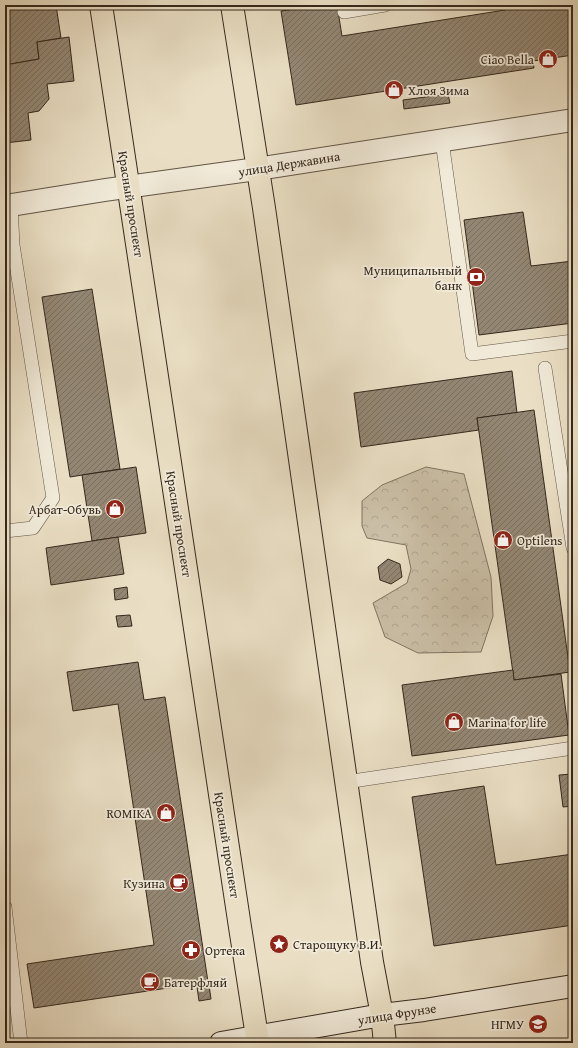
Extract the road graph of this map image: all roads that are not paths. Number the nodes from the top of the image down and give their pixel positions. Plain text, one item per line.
1 (101, 5) edge
2 (232, 5) edge
3 (385, 5) edge
4 (344, 12) dead end
5 (573, 120) edge
6 (442, 140) junction
7 (257, 169) junction
8 (128, 187) junction
9 (8, 205) edge
10 (573, 341) edge
11 (545, 368) dead end
12 (5, 531) edge
13 (573, 548) edge
14 (573, 748) edge
15 (346, 782) junction
16 (5, 907) edge
17 (573, 986) edge
18 (382, 1016) junction
19 (258, 1040) edge
20 (21, 1043) edge
21 (221, 1043) edge
22 (385, 1043) edge

1 - 8 main road, Красный проспект
2 - 7 main road
3 - 4 lane
5 - 6 street, улица Державина
6 - 7 street, улица Державина
6 - 10 lane
7 - 8 street, улица Державина
7 - 15 main road
8 - 9 street, улица Державина
8 - 19 main road, Красный проспект
9 - 12 lane
11 - 13 lane
14 - 15 lane
15 - 18 main road
16 - 20 lane
17 - 18 street, улица Фрунзе
18 - 19 street, улица Фрунзе
18 - 22 main road
19 - 21 street, улица Фрунзе

